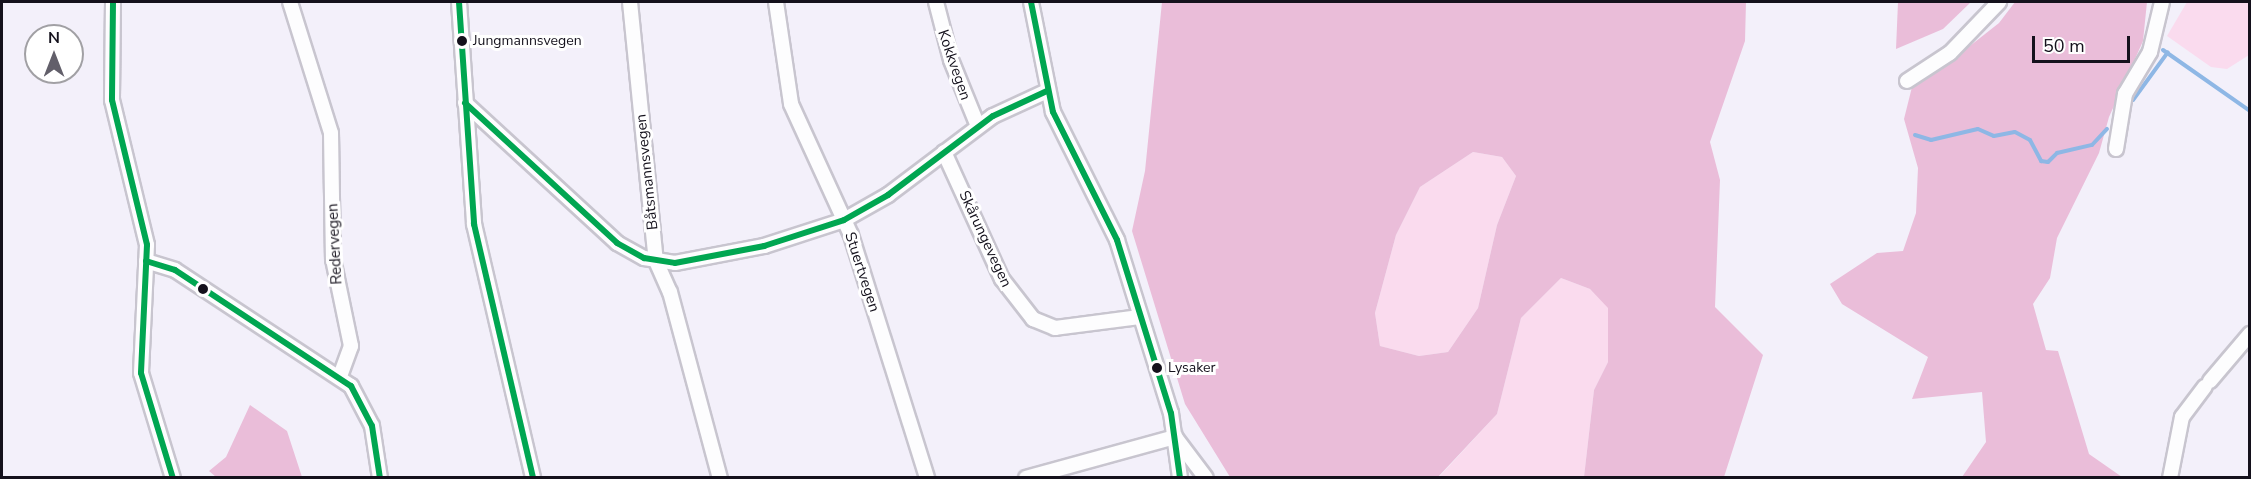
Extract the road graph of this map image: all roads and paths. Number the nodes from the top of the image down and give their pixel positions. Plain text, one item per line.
1 (113, 2) edge
2 (291, 2) edge
3 (459, 2) edge
4 (630, 2) edge
5 (776, 2) edge
6 (936, 2) edge
7 (1031, 2) edge
8 (1999, 2) edge
9 (2162, 2) edge
10 (1907, 81) dead end
11 (1047, 91) junction
12 (465, 103) junction
13 (978, 126) junction
14 (2116, 149) dead end
15 (944, 152) junction
16 (844, 220) junction
17 (146, 261) junction
18 (656, 261) junction
19 (1140, 317) junction
20 (2250, 334) edge
21 (340, 377) junction
22 (1175, 437) junction
23 (1063, 472) edge
24 (173, 477) edge
25 (380, 477) edge
26 (533, 477) edge
27 (720, 477) edge
28 (927, 477) edge
29 (1026, 477) edge
30 (1180, 477) edge
31 (1206, 477) edge
32 (2170, 477) edge

1 - 17 street
2 - 21 street, Redervegen
3 - 12 street
4 - 18 street, Båtsmannsvegen
5 - 16 street, Stuertvegen
6 - 13 street, Kokkvegen
7 - 11 street
8 - 10 street
9 - 14 street
11 - 13 street
11 - 19 street
12 - 18 street
12 - 26 street
13 - 15 street
15 - 16 street
15 - 19 street, Skårungevegen
16 - 18 street
16 - 28 street, Stuertvegen
17 - 21 street
17 - 24 street
18 - 27 street, Båtsmannsvegen
19 - 22 street
20 - 32 street
21 - 25 street
22 - 23 street
22 - 30 street
22 - 31 street
23 - 29 street

